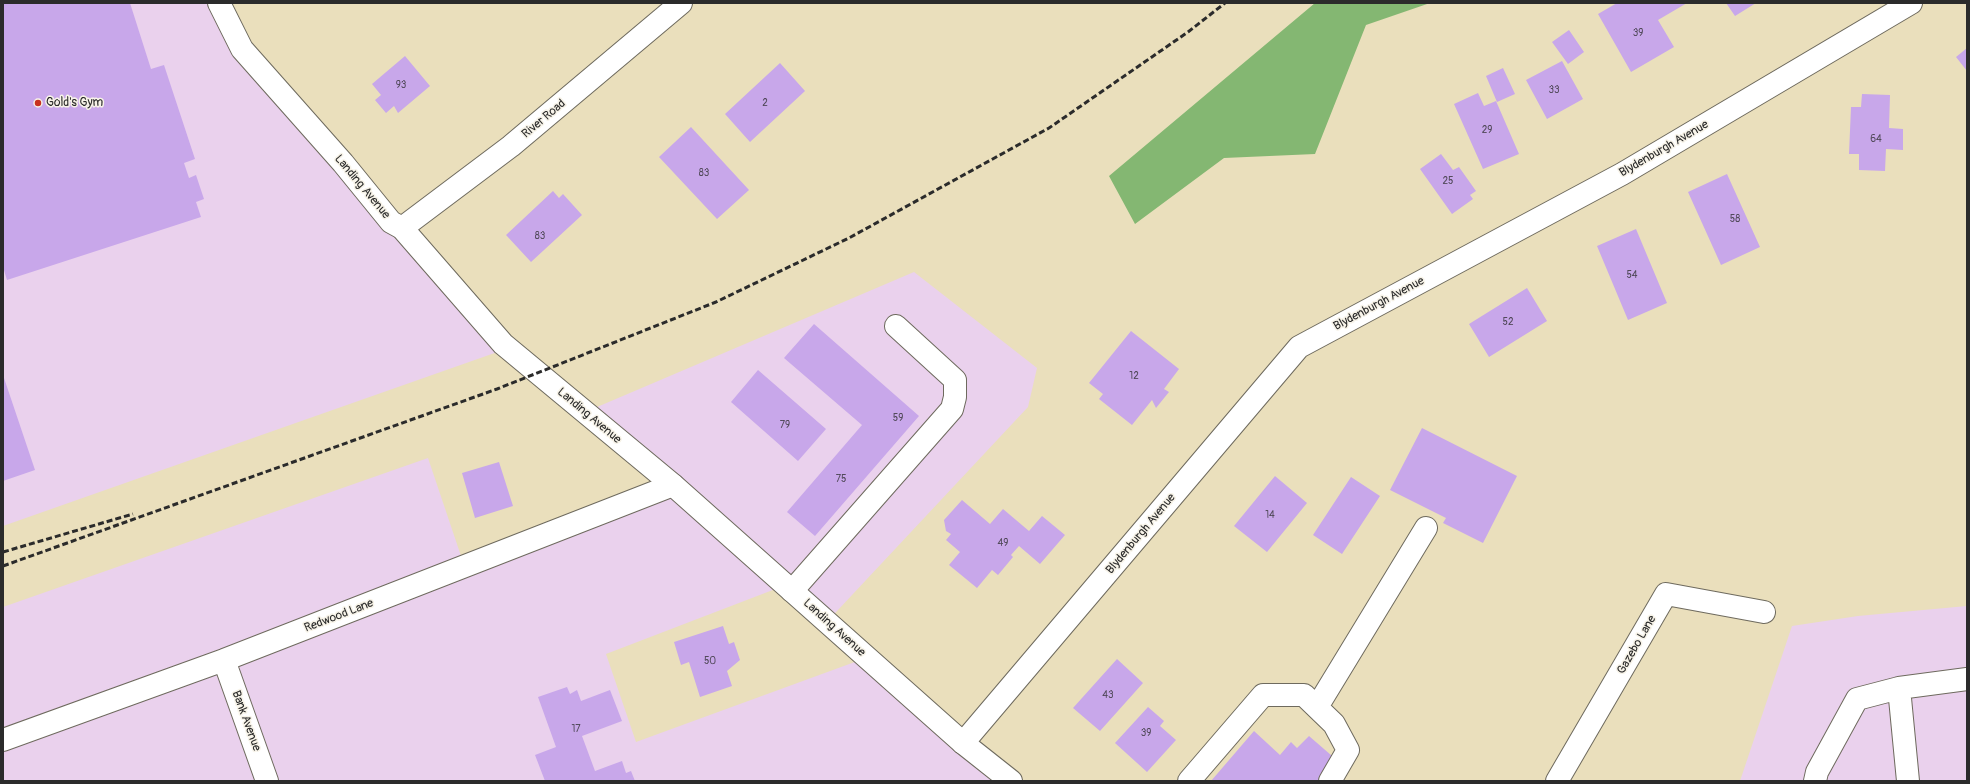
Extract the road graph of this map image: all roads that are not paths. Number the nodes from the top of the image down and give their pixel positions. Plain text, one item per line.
1 (219, 3) edge
2 (681, 3) edge
3 (1911, 3) edge
4 (402, 228) junction
5 (896, 326) dead end
6 (673, 485) junction
7 (1426, 528) dead end
8 (792, 591) junction
9 (1764, 612) dead end
10 (224, 660) junction
11 (1967, 679) edge
12 (1899, 688) junction
13 (1317, 707) junction
14 (3, 740) edge
15 (963, 744) junction
16 (267, 781) edge
17 (1011, 781) edge
18 (1189, 781) edge
19 (1330, 781) edge
20 (1557, 781) edge
21 (1815, 781) edge
22 (1908, 781) edge

1 - 4 street, Landing Avenue
2 - 4 street, River Road
3 - 15 street, Blydenburgh Avenue
4 - 6 street, Landing Avenue
5 - 8 street
6 - 8 street, Landing Avenue
6 - 10 street, Redwood Lane
7 - 13 street
8 - 15 street, Landing Avenue
9 - 20 street, Gazebo Lane
10 - 14 street, Redwood Lane
10 - 16 street, Bank Avenue
11 - 12 street
12 - 21 street
12 - 22 street
13 - 18 street
13 - 19 street
15 - 17 street, Landing Avenue

